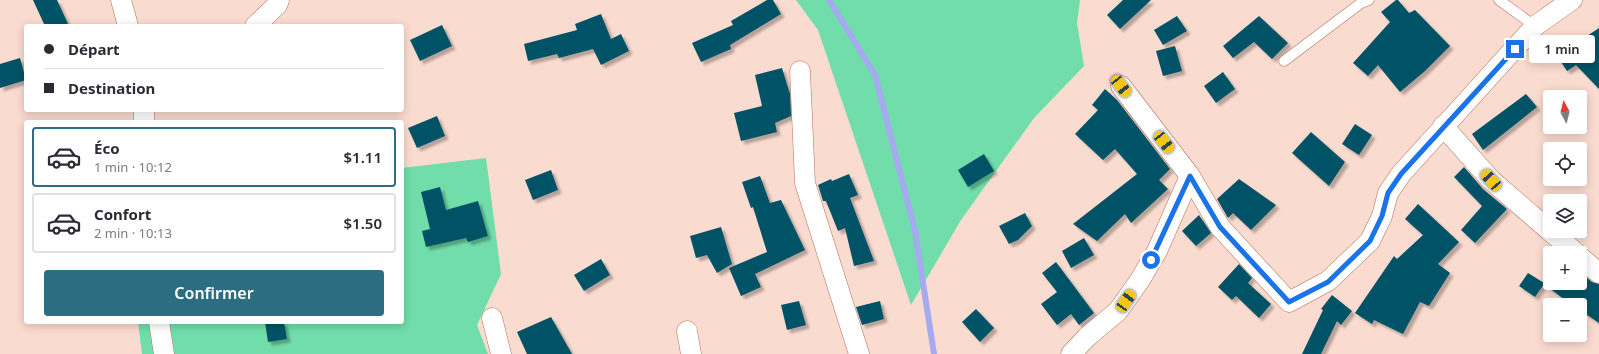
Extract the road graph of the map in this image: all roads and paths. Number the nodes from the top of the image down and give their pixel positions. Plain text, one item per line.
1 (121, 0) edge
2 (279, 0) edge
3 (1370, 0) edge
4 (1499, 0) edge
5 (1572, 0) edge
6 (127, 24) edge
7 (257, 24) edge
8 (1536, 26) junction
9 (1284, 61) dead end
10 (800, 71) dead end
11 (1121, 86) dead end
12 (1443, 126) junction
13 (1190, 176) junction
14 (1543, 225) edge
15 (1558, 238) edge
16 (1568, 246) edge
17 (1587, 263) edge
18 (1599, 273) edge
19 (492, 318) dead end
20 (159, 324) edge
21 (687, 331) dead end
22 (164, 354) edge
23 (501, 354) edge
24 (691, 354) edge
25 (858, 354) edge
26 (1071, 354) edge

1 - 6 street
2 - 7 street
3 - 9 lane
4 - 8 lane
5 - 8 street
8 - 12 street
10 - 25 street
11 - 13 street
12 - 13 street
12 - 14 street
13 - 26 street
15 - 16 street
17 - 18 street
19 - 23 street
20 - 22 street
21 - 24 street

